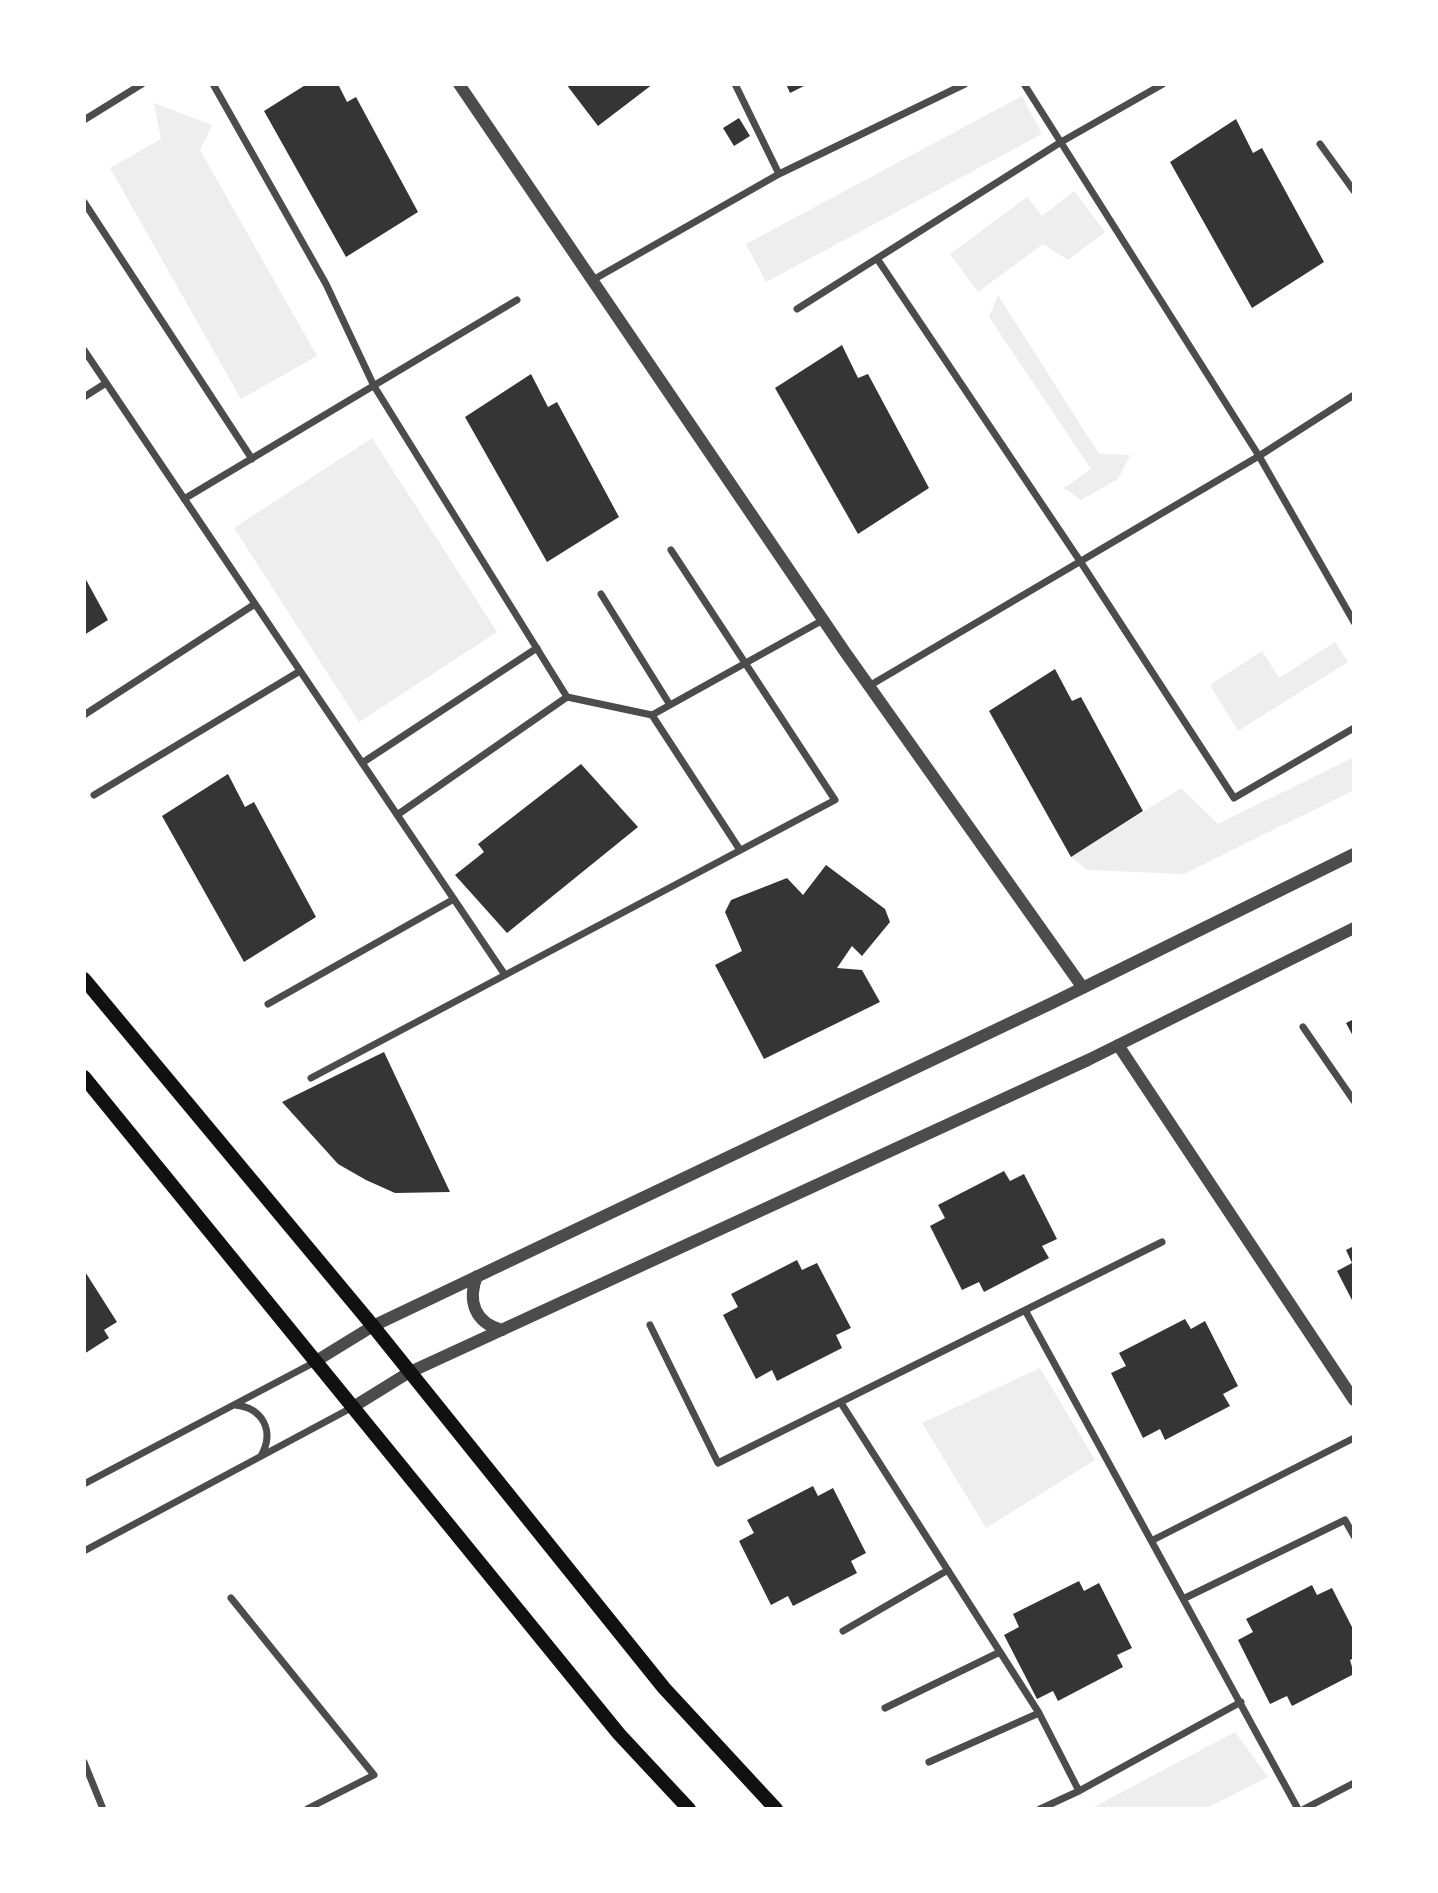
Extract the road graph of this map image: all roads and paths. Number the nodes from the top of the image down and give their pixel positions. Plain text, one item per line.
1 (142, 84) edge
2 (214, 84) edge
3 (459, 84) edge
4 (735, 84) edge
5 (965, 84) edge
6 (1024, 84) edge
7 (1163, 84) edge
8 (84, 120) edge
9 (1061, 142) junction
10 (1320, 144) dead end
11 (779, 174) junction
12 (1354, 191) edge
13 (84, 202) edge
14 (878, 260) junction
15 (591, 281) junction
16 (517, 300) dead end
17 (797, 309) dead end
18 (84, 350) edge
19 (106, 383) junction
20 (374, 386) junction
21 (1354, 395) edge
22 (84, 397) edge
23 (1259, 456) junction
24 (252, 459) junction
25 (184, 499) junction
26 (671, 550) dead end
27 (1080, 561) junction
28 (601, 594) dead end
29 (255, 604) junction
30 (823, 620) junction
31 (1354, 622) edge
32 (537, 648) junction
33 (746, 662) junction
34 (300, 671) junction
35 (869, 686) junction
36 (567, 697) junction
37 (670, 705) junction
38 (84, 715) edge
39 (652, 715) junction
40 (1354, 728) edge
41 (362, 762) junction
42 (93, 795) dead end
43 (397, 815) junction
44 (740, 850) junction
45 (1354, 855) edge
46 (454, 898) junction
47 (1354, 928) edge
48 (505, 975) junction
49 (84, 979) edge
50 (1083, 988) junction
51 (268, 1004) dead end
52 (1303, 1027) dead end
53 (1118, 1045) junction
54 (84, 1077) edge
55 (311, 1078) dead end
56 (1354, 1101) edge
57 (1162, 1242) dead end
58 (477, 1276) junction
59 (1025, 1310) junction
60 (650, 1325) dead end
61 (373, 1326) junction
62 (502, 1329) junction
63 (316, 1361) junction
64 (408, 1373) junction
65 (1354, 1400) edge
66 (841, 1403) junction
67 (234, 1405) junction
68 (353, 1407) junction
69 (1354, 1438) edge
70 (260, 1457) junction
71 (84, 1484) edge
72 (1354, 1536) edge
73 (1153, 1540) junction
74 (84, 1551) edge
75 (948, 1570) junction
76 (231, 1598) dead end
77 (1185, 1598) junction
78 (843, 1631) dead end
79 (1000, 1652) junction
80 (1241, 1702) junction
81 (885, 1708) dead end
82 (1039, 1713) junction
83 (84, 1762) edge
84 (929, 1762) dead end
85 (1354, 1783) edge
86 (1079, 1791) junction
87 (327, 1799) junction
88 (103, 1809) edge
89 (307, 1809) edge
90 (326, 1809) edge
91 (689, 1809) edge
92 (776, 1809) edge
93 (1040, 1809) edge
94 (1298, 1809) edge
95 (1304, 1809) edge

1 - 8 street
2 - 20 street
3 - 15 street
4 - 11 street
5 - 11 street
6 - 9 street
7 - 9 street
9 - 14 street
9 - 23 street
10 - 12 street
11 - 15 street
13 - 24 street
14 - 17 street
14 - 27 street
15 - 30 street
16 - 20 street
18 - 19 street
19 - 22 street
19 - 25 street
20 - 24 street
20 - 32 street
21 - 23 street
23 - 27 street
23 - 31 street
24 - 25 street
25 - 29 street
26 - 33 street
27 - 35 street
27 - 40 street
28 - 37 street
29 - 34 street
29 - 38 street
30 - 33 street
30 - 35 street
32 - 36 street
32 - 41 street
33 - 37 street
33 - 44 street
34 - 41 street
34 - 42 street
35 - 50 street
36 - 39 street
36 - 43 street
37 - 39 street
39 - 44 street
41 - 43 street
43 - 46 street
44 - 48 street
45 - 50 street
46 - 48 street
46 - 51 street
47 - 53 street
48 - 55 street
49 - 61 main road
50 - 58 street
52 - 56 street
53 - 62 street
53 - 65 street
54 - 63 main road
57 - 59 street
58 - 61 street
58 - 62 street
59 - 66 street
59 - 73 street
60 - 66 street
61 - 63 street
61 - 64 main road
62 - 64 street
63 - 67 street
63 - 68 main road
64 - 68 street
64 - 92 main road
66 - 75 street
67 - 70 street
67 - 71 street
68 - 70 street
68 - 91 main road
69 - 73 street
70 - 74 street
72 - 77 street
73 - 77 street
75 - 78 street
75 - 79 street
76 - 87 street
77 - 80 street
79 - 81 street
79 - 82 street
80 - 86 street
80 - 94 street
82 - 84 street
82 - 86 street
83 - 88 street
85 - 95 street
86 - 93 street
87 - 89 street
87 - 90 street

